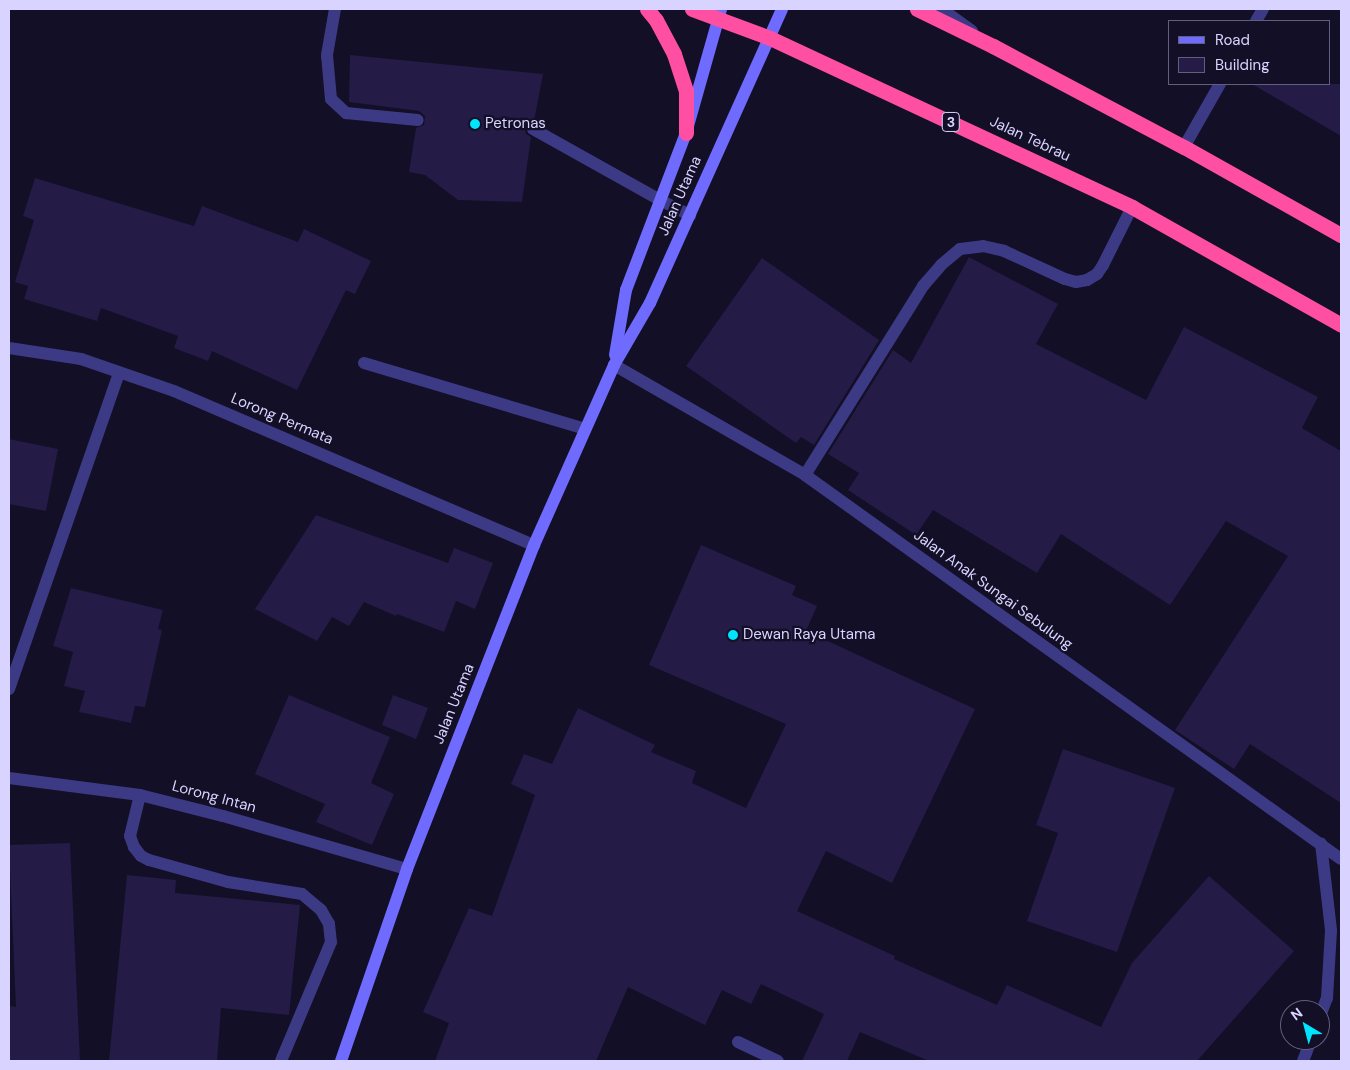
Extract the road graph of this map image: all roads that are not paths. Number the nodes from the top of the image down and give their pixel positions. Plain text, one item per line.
1 (335, 9) edge
2 (647, 9) edge
3 (692, 9) edge
4 (782, 9) edge
5 (917, 9) edge
6 (942, 9) edge
7 (1263, 9) edge
8 (720, 14) edge
9 (1257, 20) edge
10 (770, 38) junction
11 (993, 46) junction
12 (1219, 85) edge
13 (418, 120) dead end
14 (533, 129) dead end
15 (686, 133) junction
16 (1184, 147) junction
17 (660, 200) junction
18 (1132, 206) junction
19 (690, 215) junction
20 (1341, 235) edge
21 (1341, 325) edge
22 (9, 348) edge
23 (364, 363) dead end
24 (614, 365) junction
25 (119, 372) junction
26 (585, 429) junction
27 (805, 476) junction
28 (534, 546) junction
29 (9, 689) edge
30 (9, 778) edge
31 (140, 796) junction
32 (1321, 844) junction
33 (1341, 859) edge
34 (407, 868) junction
35 (1326, 1000) edge
36 (738, 1042) dead end
37 (281, 1061) edge
38 (341, 1061) edge
39 (778, 1061) edge

1 - 13 street
2 - 15 highway
3 - 8 highway, Jalan Tebrau / 3
4 - 10 street, Jalan Utama
5 - 11 highway
6 - 11 street
7 - 9 street
8 - 10 highway, Jalan Tebrau / 3
8 - 15 street, Jalan Utama
10 - 18 highway, Jalan Tebrau / 3
10 - 19 street, Jalan Utama
11 - 16 highway
12 - 16 street
14 - 17 street
15 - 17 street, Jalan Utama
16 - 20 highway
17 - 19 street
17 - 24 street, Jalan Utama
18 - 21 highway, Jalan Tebrau / 3
18 - 27 street
19 - 24 street, Jalan Utama
22 - 25 street, Lorong Permata
23 - 26 street
24 - 26 street, Jalan Utama
24 - 27 street, Jalan Anak Sungai Sebulung
25 - 28 street, Lorong Permata
25 - 29 street
26 - 28 street, Jalan Utama
27 - 32 street, Jalan Anak Sungai Sebulung
28 - 34 street, Jalan Utama
30 - 31 street, Lorong Intan
31 - 34 street, Lorong Intan
31 - 37 street
32 - 33 street, Jalan Anak Sungai Sebulung
32 - 35 street
34 - 38 street, Jalan Utama
36 - 39 street

